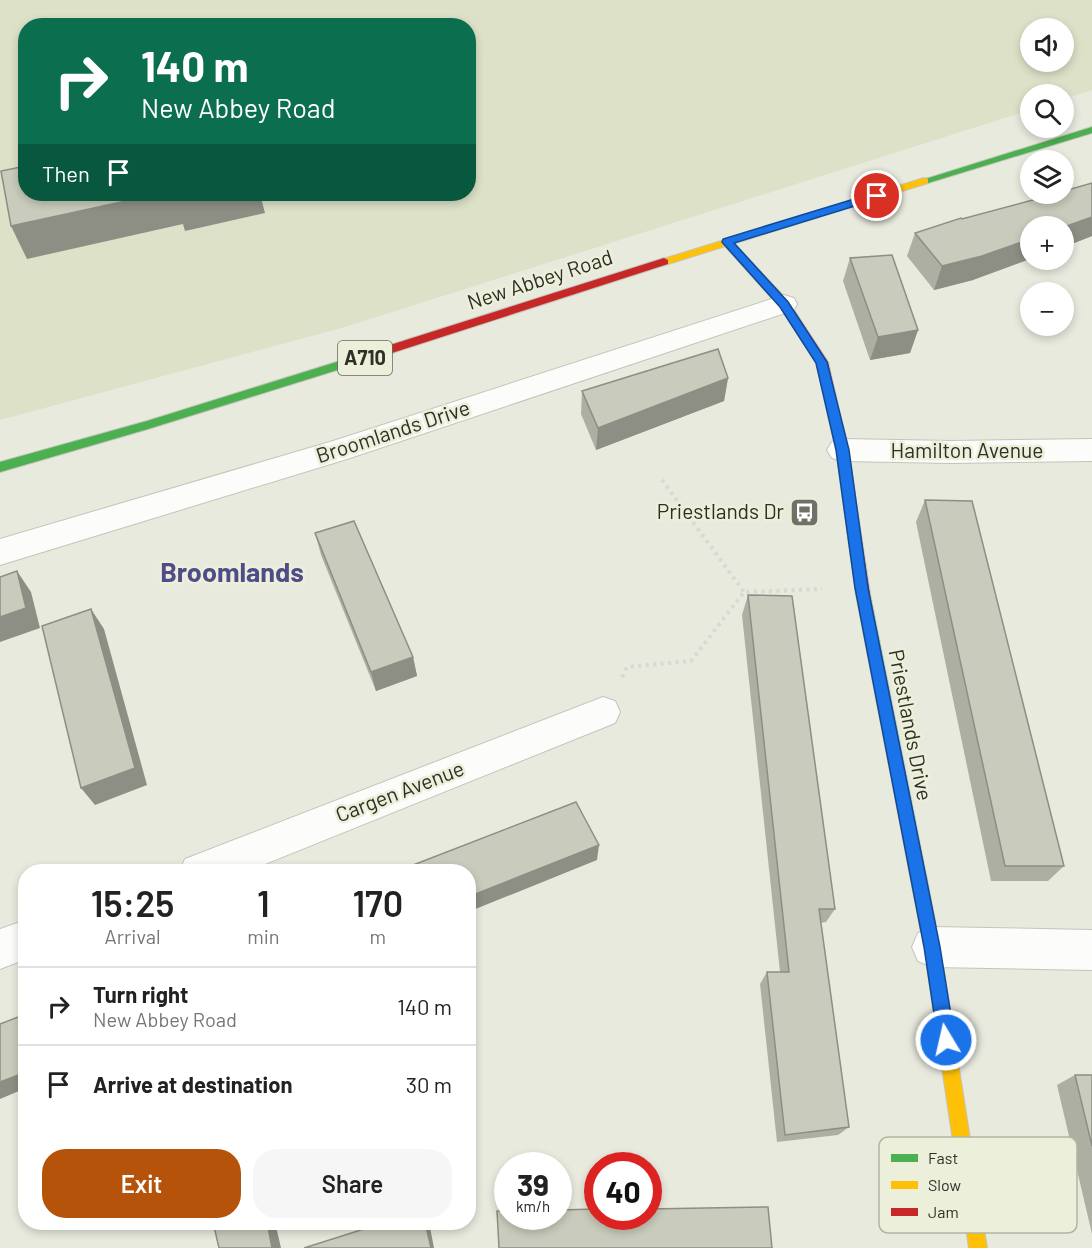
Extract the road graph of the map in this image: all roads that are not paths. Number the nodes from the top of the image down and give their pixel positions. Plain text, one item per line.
1 (1092, 130) edge
2 (727, 242) junction
3 (784, 304) junction
4 (842, 450) junction
5 (1092, 450) edge
6 (0, 467) edge
7 (0, 552) edge
8 (603, 712) road end
9 (218, 864) edge
10 (18, 942) edge
11 (932, 947) junction
12 (0, 949) edge
13 (1092, 950) edge
14 (961, 1137) edge
15 (976, 1233) edge
16 (978, 1248) edge

1 - 2 main road, New Abbey Road / A710
2 - 3 main road, Priestlands Drive
2 - 6 main road, New Abbey Road / A710
3 - 4 main road, Priestlands Drive
3 - 7 street, Broomlands Drive
4 - 5 street, Hamilton Avenue
4 - 11 main road, Priestlands Drive
8 - 9 street, Cargen Avenue
10 - 12 street
11 - 13 street
11 - 14 main road, Priestlands Drive
15 - 16 main road, Priestlands Drive

